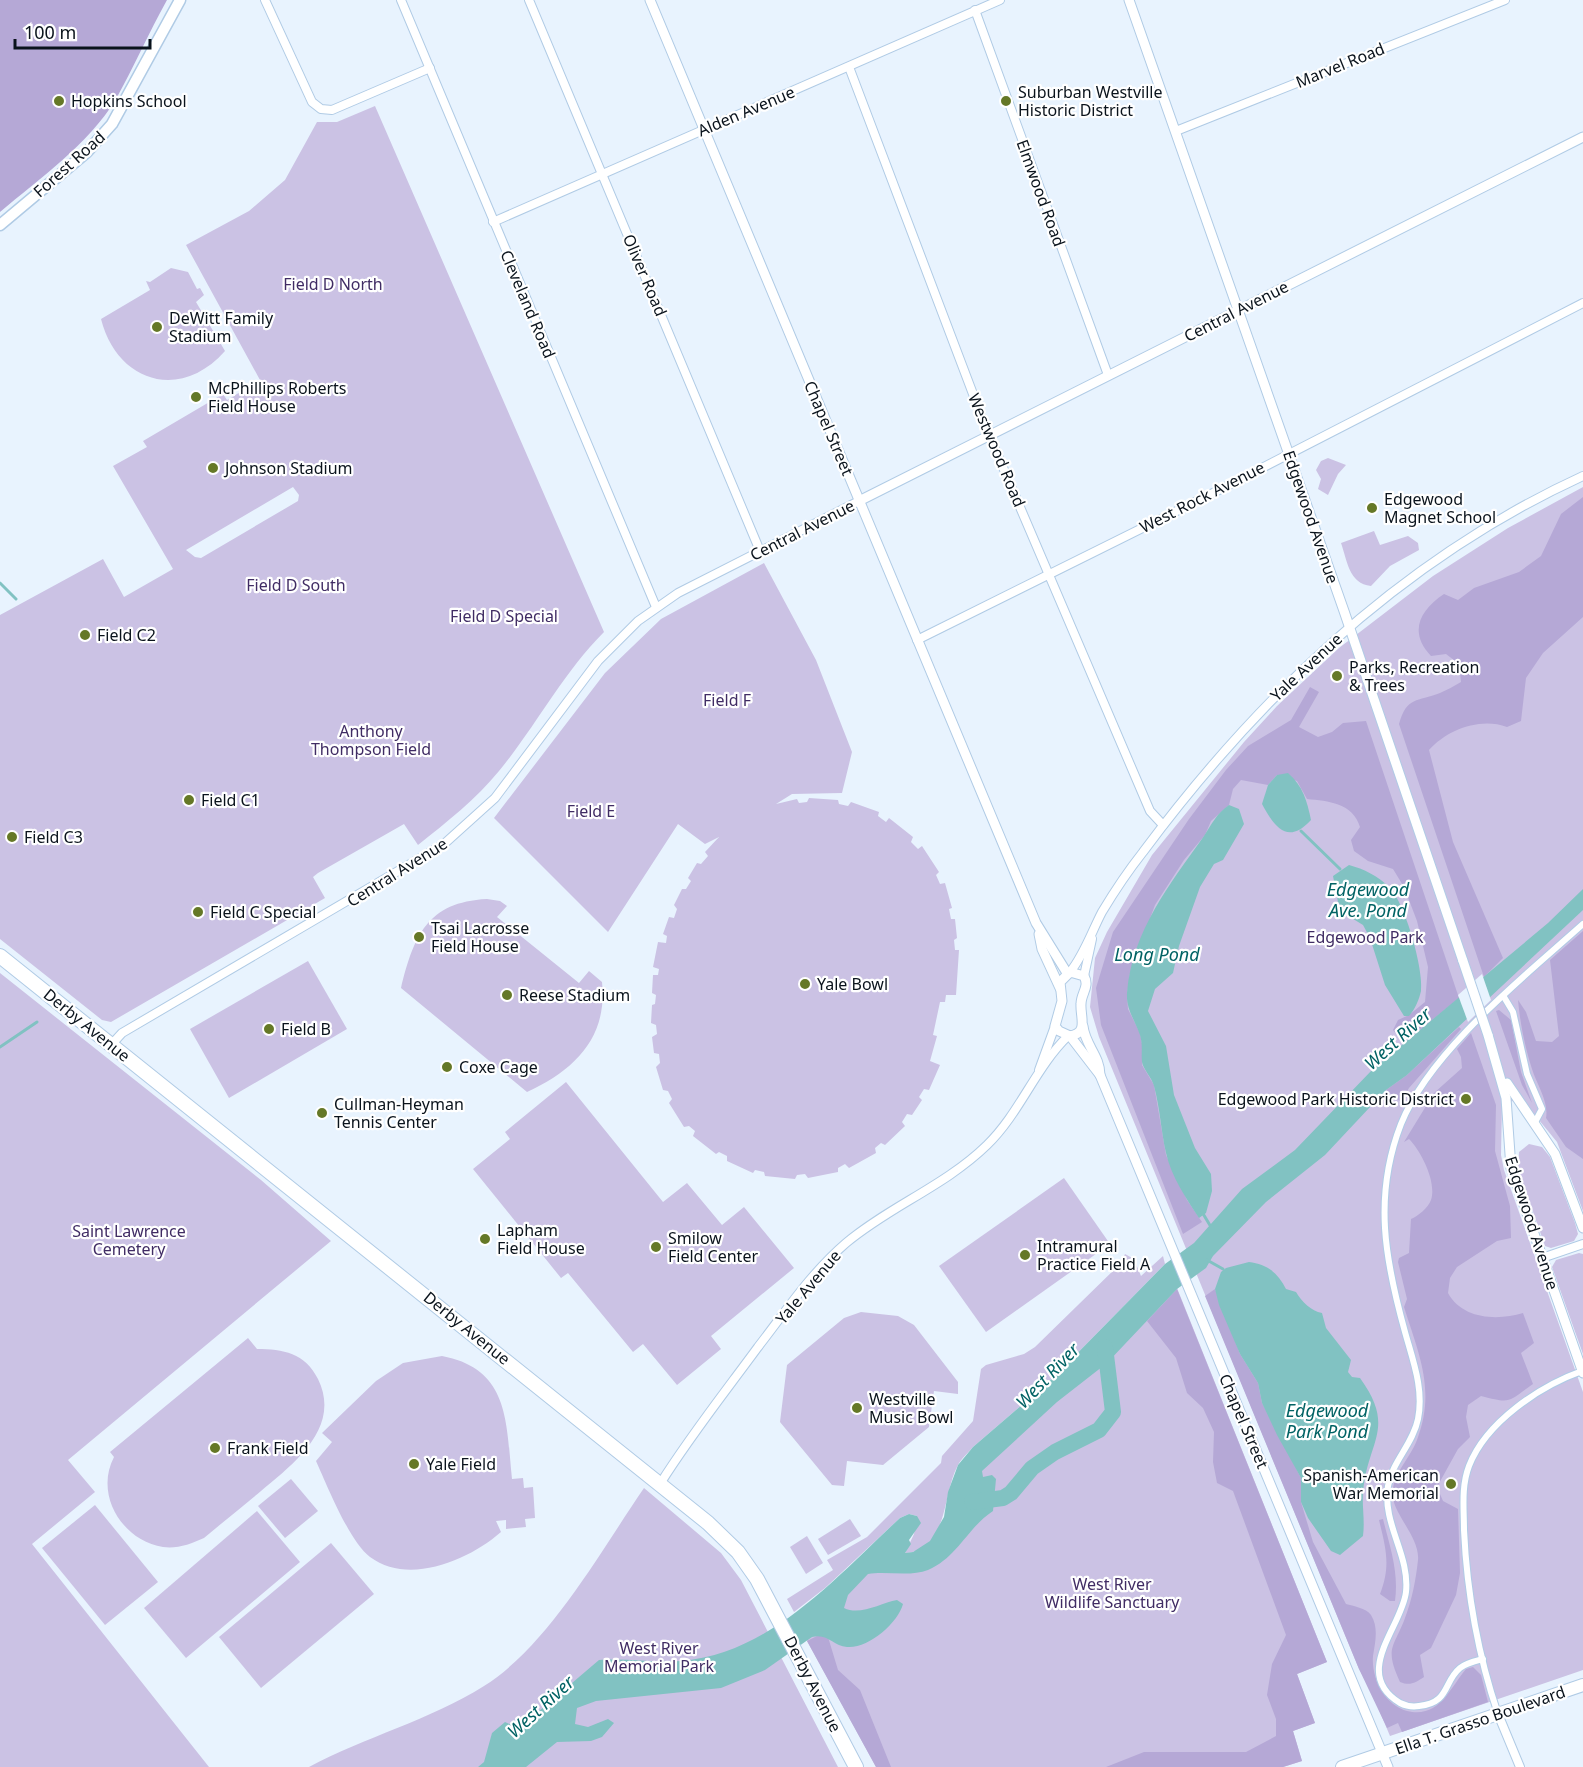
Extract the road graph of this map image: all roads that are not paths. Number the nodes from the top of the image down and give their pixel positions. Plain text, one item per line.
1 (180, 0) edge
2 (266, 0) edge
3 (401, 0) edge
4 (529, 0) edge
5 (650, 0) edge
6 (1000, 0) edge
7 (1130, 0) edge
8 (1505, 0) edge
9 (975, 10) junction
10 (849, 67) junction
11 (430, 68) junction
12 (704, 129) junction
13 (1176, 131) junction
14 (1583, 137) edge
15 (603, 174) junction
16 (493, 222) junction
17 (0, 225) edge
18 (1583, 303) edge
19 (1238, 309) junction
20 (1108, 375) junction
21 (989, 435) junction
22 (1289, 453) junction
23 (1583, 476) edge
24 (859, 501) junction
25 (760, 551) junction
26 (1049, 573) junction
27 (656, 607) junction
28 (1350, 627) junction
29 (917, 640) junction
30 (1163, 825) junction
31 (1036, 923) junction
32 (1583, 924) edge
33 (1094, 928) junction
34 (0, 956) edge
35 (1068, 973) junction
36 (1084, 976) junction
37 (1059, 988) junction
38 (1504, 997) junction
39 (1055, 1026) junction
40 (1083, 1026) junction
41 (1488, 1035) junction
42 (1069, 1036) junction
43 (111, 1045) junction
44 (1038, 1074) junction
45 (1100, 1075) junction
46 (1534, 1124) junction
47 (1583, 1228) edge
48 (1583, 1244) edge
49 (1542, 1258) junction
50 (1583, 1372) edge
51 (660, 1484) junction
52 (1483, 1659) junction
53 (1583, 1685) edge
54 (1498, 1714) junction
55 (1382, 1754) junction
56 (856, 1767) edge
57 (1342, 1767) edge
58 (1388, 1767) edge
59 (1520, 1767) edge

1 - 17 main road, Forest Road
2 - 11 street
3 - 11 street, Cleveland Road
4 - 15 street, Oliver Road
5 - 12 street, Chapel Street
6 - 9 street, Alden Avenue
7 - 13 street, Edgewood Avenue
8 - 13 street, Marvel Road
9 - 10 street, Alden Avenue
9 - 20 street, Elmwood Road
10 - 12 street, Alden Avenue
10 - 21 street, Westwood Road
11 - 16 street, Cleveland Road
12 - 15 street, Alden Avenue
12 - 24 street, Chapel Street
13 - 19 street, Edgewood Avenue
14 - 19 street, Central Avenue
15 - 16 street, Alden Avenue
15 - 25 street, Oliver Road
16 - 27 street, Cleveland Road
18 - 22 street, West Rock Avenue
19 - 20 street, Central Avenue
19 - 22 street, Edgewood Avenue
20 - 21 street, Central Avenue
21 - 24 street, Central Avenue
21 - 26 street, Westwood Road
22 - 26 street, West Rock Avenue
22 - 28 street, Edgewood Avenue
23 - 28 street, Yale Avenue
24 - 25 street, Central Avenue
24 - 29 street, Chapel Street
25 - 27 street, Central Avenue
26 - 29 street, West Rock Avenue
26 - 30 street, Westwood Road
27 - 43 street, Central Avenue
28 - 30 street, Yale Avenue
28 - 41 street, Edgewood Avenue, bridge
29 - 31 street, Chapel Street
30 - 33 street, Yale Avenue
31 - 35 street, Chapel Street
31 - 37 street, Chapel Street
32 - 38 street
33 - 35 street, Yale Avenue
33 - 36 street, Yale Avenue
34 - 43 highway, Derby Avenue
35 - 36 street
35 - 37 street
36 - 40 street
37 - 39 street
38 - 46 street
38 - 52 street
39 - 42 street, Chapel Street
39 - 44 street, Yale Avenue
40 - 42 street
40 - 45 street, Chapel Street
41 - 46 street, Edgewood Avenue
41 - 49 street, Edgewood Avenue
42 - 44 street, Yale Avenue
42 - 45 street, Chapel Street
43 - 51 highway, Derby Avenue
44 - 51 street, Yale Avenue
45 - 55 street, Chapel Street
46 - 47 street, Edgewood Avenue
48 - 49 street
49 - 50 street, Edgewood Avenue
50 - 52 street
51 - 56 highway, Derby Avenue
52 - 54 street
53 - 54 main road, Ella T. Grasso Boulevard
54 - 55 main road, Ella T. Grasso Boulevard
54 - 59 street
55 - 57 main road, Ella T. Grasso Boulevard
55 - 58 street, Chapel Street

